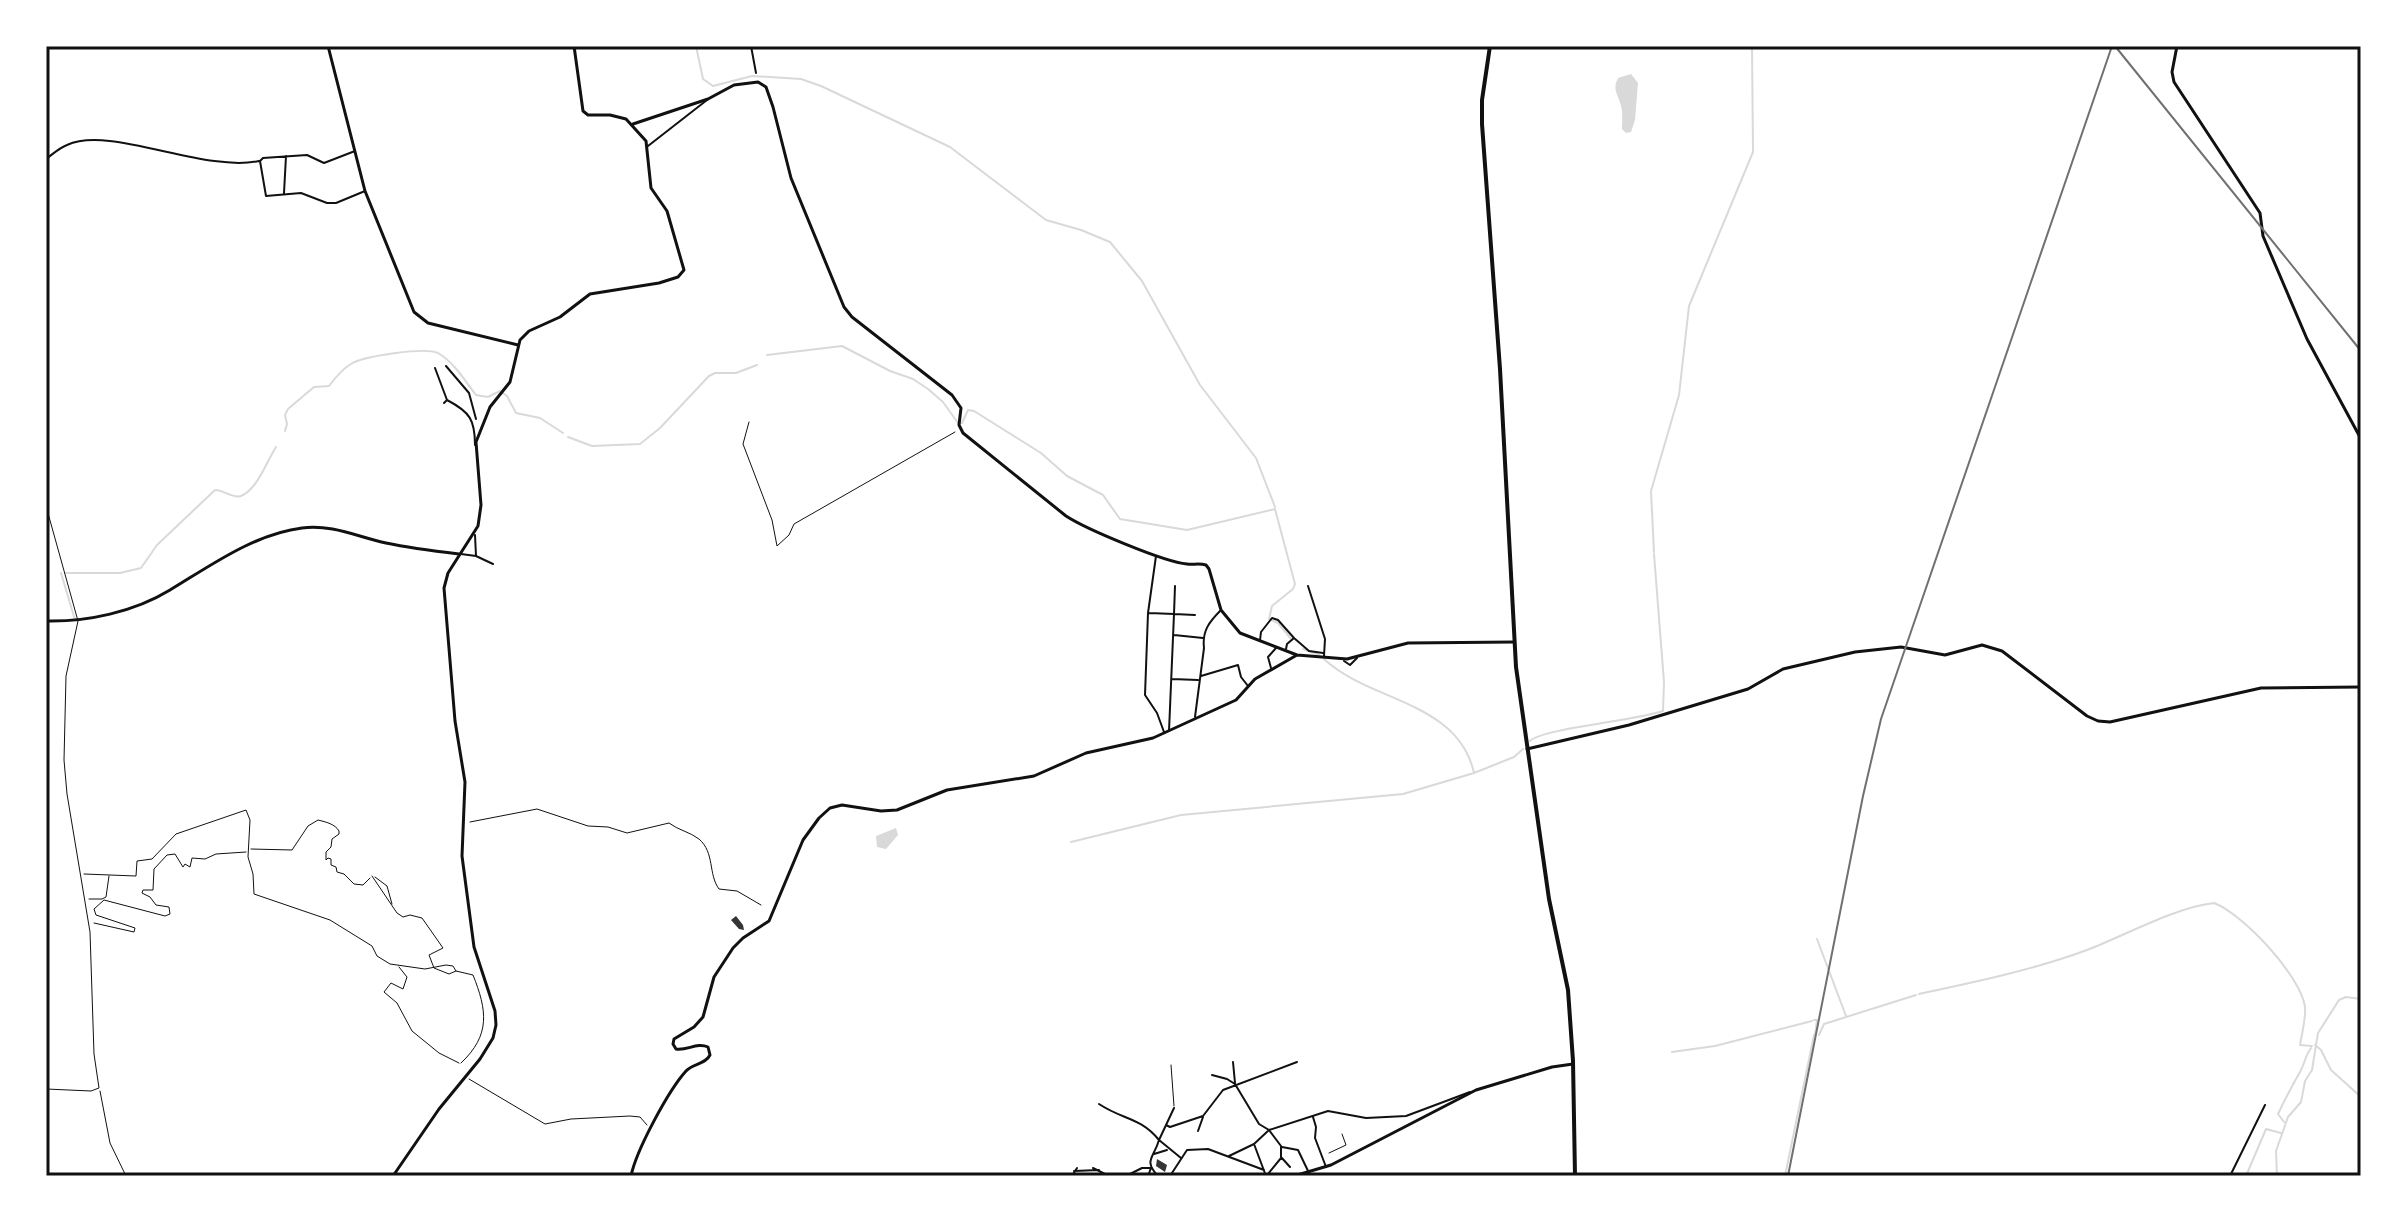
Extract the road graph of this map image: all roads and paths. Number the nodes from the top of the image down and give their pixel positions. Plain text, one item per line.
1 (328, 46) edge
2 (574, 46) edge
3 (751, 46) edge
4 (1490, 46) edge
5 (2177, 46) edge
6 (756, 73) dead end
7 (708, 99) junction
8 (633, 124) junction
9 (648, 146) junction
10 (356, 151) junction
11 (286, 156) junction
12 (46, 159) edge
13 (260, 161) junction
14 (365, 191) junction
15 (284, 194) junction
16 (518, 345) junction
17 (446, 366) dead end
18 (435, 368) dead end
19 (476, 419) dead end
20 (749, 422) dead end
21 (961, 430) junction
22 (2361, 439) edge
23 (476, 446) junction
24 (46, 506) edge
25 (475, 534) junction
26 (461, 554) junction
27 (1156, 555) junction
28 (476, 556) junction
29 (493, 564) dead end
30 (1175, 586) dead end
31 (1308, 586) dead end
32 (1221, 610) junction
33 (1148, 613) junction
34 (1174, 614) junction
35 (1195, 615) dead end
36 (46, 621) edge
37 (78, 621) junction
38 (1173, 635) junction
39 (1203, 638) junction
40 (1294, 638) junction
41 (1260, 641) junction
42 (1514, 642) junction
43 (1277, 648) junction
44 (1286, 651) junction
45 (1297, 655) junction
46 (1323, 655) junction
47 (1271, 668) junction
48 (1171, 678) junction
49 (1200, 678) junction
50 (1248, 686) junction
51 (2361, 687) edge
52 (1195, 719) junction
53 (1523, 729) junction
54 (1169, 731) junction
55 (1164, 733) junction
56 (1537, 746) junction
57 (1526, 749) junction
58 (1529, 770) junction
59 (464, 821) junction
60 (248, 850) junction
61 (110, 874) junction
62 (82, 875) junction
63 (372, 876) junction
64 (87, 902) dead end
65 (761, 905) dead end
66 (393, 907) junction
67 (90, 923) dead end
68 (398, 966) junction
69 (434, 968) junction
70 (456, 971) junction
71 (1233, 1062) dead end
72 (1297, 1062) dead end
73 (1573, 1064) junction
74 (1171, 1065) dead end
75 (1212, 1075) dead end
76 (466, 1076) junction
77 (1235, 1084) junction
78 (99, 1088) junction
79 (46, 1089) edge
80 (1099, 1104) dead end
81 (2265, 1105) dead end
82 (1174, 1108) joint
83 (1433, 1109) junction
84 (1313, 1115) junction
85 (1203, 1116) junction
86 (1193, 1120) junction
87 (1200, 1124) junction
88 (1166, 1125) junction
89 (1269, 1130) junction
90 (650, 1131) junction
91 (1198, 1131) dead end
92 (1342, 1134) dead end
93 (1159, 1140) junction
94 (1254, 1144) junction
95 (1281, 1146) junction
96 (1168, 1149) junction
97 (1153, 1154) junction
98 (1229, 1156) junction
99 (1281, 1157) junction
100 (1323, 1157) junction
101 (1182, 1159) junction
102 (1290, 1167) dead end
103 (1326, 1167) junction
104 (1093, 1168) dead end
105 (1151, 1168) junction
106 (1099, 1170) junction
107 (1264, 1170) junction
108 (1309, 1173) junction
109 (126, 1176) edge
110 (393, 1176) edge
111 (631, 1176) edge
112 (1072, 1176) edge
113 (1109, 1176) edge
114 (1126, 1176) edge
115 (1148, 1176) edge
116 (1158, 1176) edge
117 (1170, 1176) edge
118 (1266, 1176) edge
119 (1294, 1176) edge
120 (1575, 1176) edge
121 (2230, 1176) edge

1 - 10 street
2 - 8 street
3 - 6 street
4 - 42 main road
5 - 22 street
7 - 8 street
7 - 9 street
7 - 21 street
8 - 9 street
9 - 16 street
10 - 11 street
10 - 14 street
11 - 13 street
11 - 15 street
12 - 13 street
13 - 15 street
14 - 15 street
14 - 16 street
16 - 23 street
17 - 19 street
18 - 23 street
20 - 21 path
21 - 27 street
23 - 25 street
24 - 37 lane
25 - 26 street
25 - 28 street
26 - 28 street
26 - 37 street
26 - 59 street
27 - 32 street
27 - 33 street
28 - 29 street
30 - 34 street
31 - 46 street
32 - 39 street
32 - 41 street
33 - 34 street
33 - 55 street
34 - 35 street
34 - 38 street
36 - 37 street
37 - 62 lane
38 - 39 street
38 - 48 street
39 - 49 street
40 - 41 street
40 - 44 street
40 - 46 street
41 - 43 street
42 - 46 street
42 - 53 main road
43 - 44 street
43 - 47 street
44 - 45 street
45 - 46 street
45 - 47 street
47 - 50 street
48 - 49 street
48 - 54 street
49 - 50 street
49 - 52 street
50 - 52 street
51 - 56 street
52 - 54 street
53 - 56 street
53 - 57 main road
54 - 55 street
55 - 90 street
56 - 57 street
56 - 58 street
57 - 58 main road
58 - 73 main road
59 - 65 path
59 - 76 street
60 - 61 path
60 - 63 path
60 - 67 path
60 - 68 path
61 - 62 path
61 - 64 path
62 - 78 lane
63 - 66 path
63 - 66 path
66 - 69 path
68 - 69 path
68 - 70 path
69 - 70 path
69 - 70 path
71 - 77 street
72 - 77 street
73 - 83 street
73 - 120 main road
74 - 82 lane
75 - 77 street
76 - 90 path
76 - 110 street
77 - 85 street
77 - 89 street
78 - 79 lane
78 - 109 path
80 - 93 street
81 - 121 street
82 - 88 street
83 - 84 street
83 - 103 street
84 - 89 street
84 - 100 street
85 - 86 street
85 - 87 street
86 - 87 street
86 - 88 street
87 - 91 street
88 - 93 street
89 - 94 street
89 - 95 street
90 - 111 street
92 - 100 path
93 - 96 street
93 - 97 street
94 - 98 street
94 - 107 street
95 - 99 street
95 - 108 street
96 - 97 street
96 - 101 street
97 - 105 street
98 - 101 street
98 - 107 street
99 - 102 street
99 - 118 street
100 - 103 street
101 - 117 street
103 - 108 street
104 - 106 street
105 - 114 street
105 - 115 street
105 - 116 street
106 - 112 street
106 - 113 street
107 - 118 street
108 - 119 street

